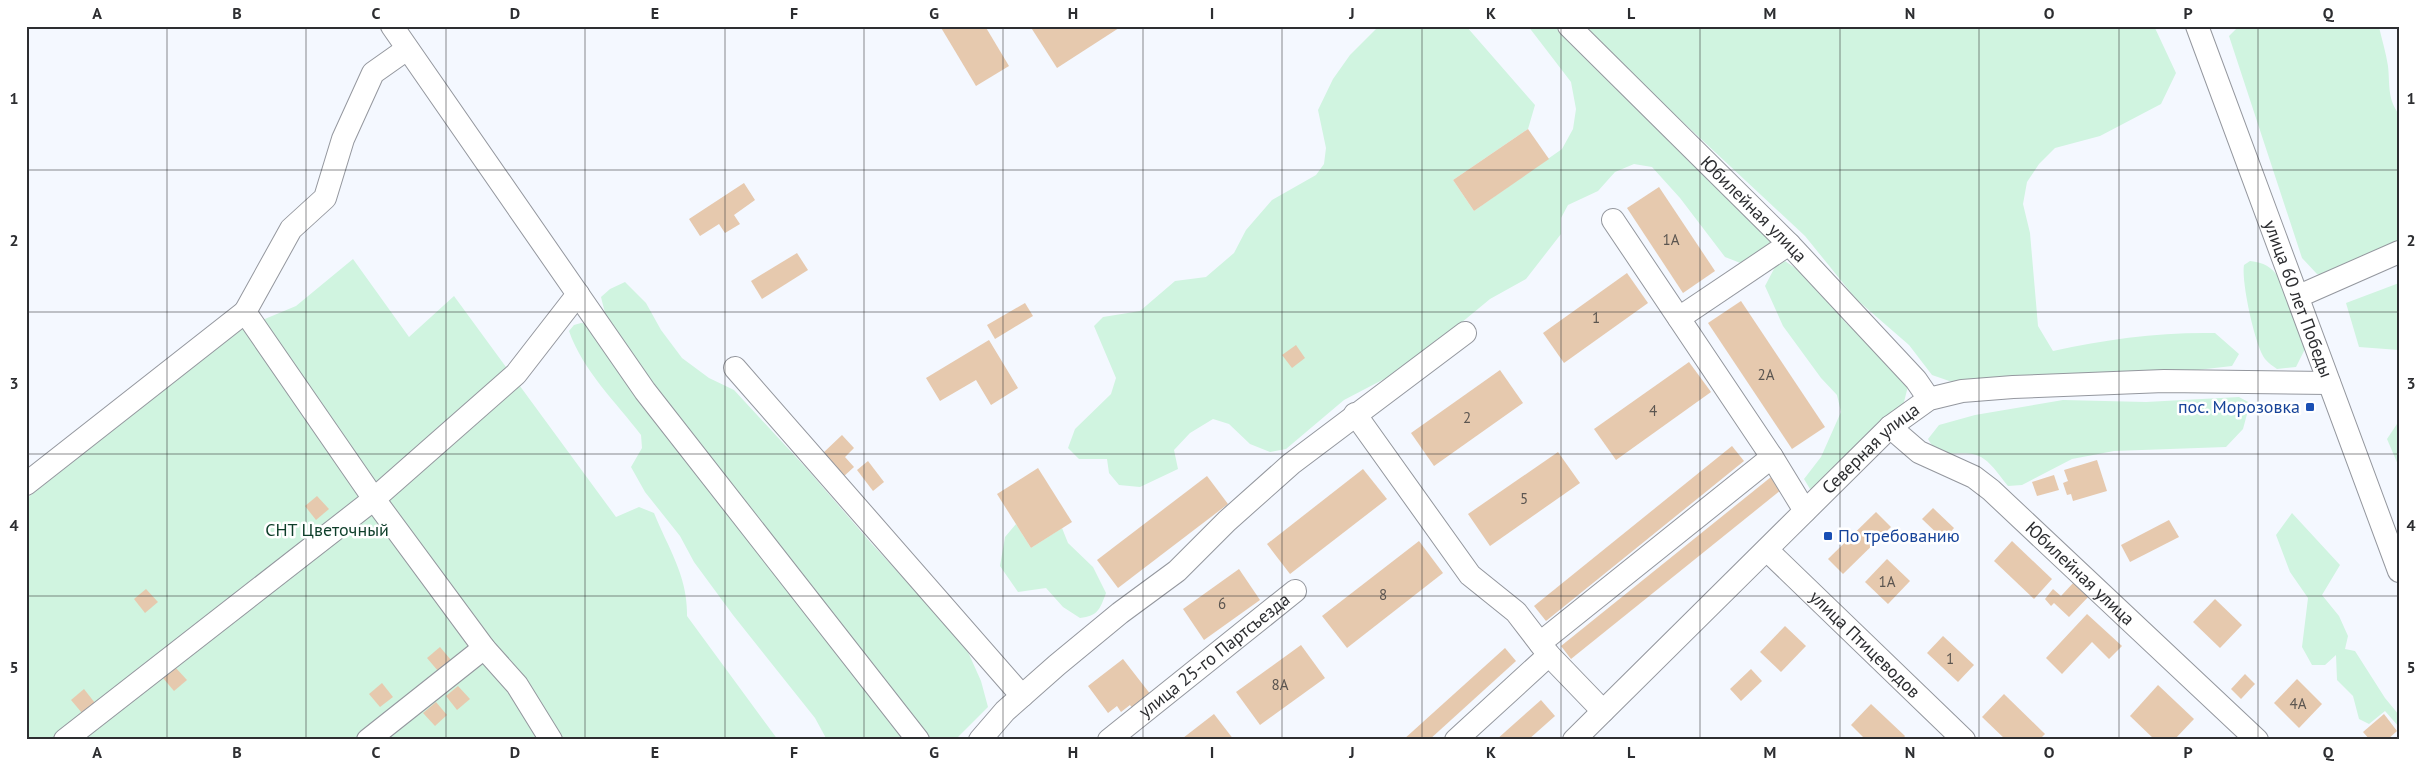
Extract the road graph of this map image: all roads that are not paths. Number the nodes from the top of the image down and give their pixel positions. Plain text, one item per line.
1 (392, 26) edge
2 (1569, 26) edge
3 (2197, 26) edge
4 (407, 49) junction
5 (1613, 220) dead end
6 (1789, 244) junction
7 (2399, 252) edge
8 (578, 294) junction
9 (2299, 296) junction
10 (245, 312) junction
11 (1679, 318) junction
12 (1465, 333) dead end
13 (735, 368) dead end
14 (2328, 382) junction
15 (1929, 399) junction
16 (1355, 414) junction
17 (1890, 427) junction
18 (1772, 457) junction
19 (26, 484) edge
20 (374, 499) junction
21 (1805, 511) junction
22 (1767, 550) junction
23 (2399, 571) edge
24 (1295, 590) dead end
25 (484, 648) junction
26 (1545, 649) junction
27 (1022, 696) junction
28 (1603, 711) junction
29 (65, 740) edge
30 (368, 740) edge
31 (551, 740) edge
32 (918, 740) edge
33 (980, 740) edge
34 (1109, 740) edge
35 (1456, 740) edge
36 (1574, 740) edge
37 (1964, 740) edge
38 (2257, 740) edge

1 - 4 street
2 - 6 street, Юбилейная улица
3 - 9 street, улица 60 лет Победы
4 - 8 street
4 - 10 street
5 - 11 street
6 - 11 street
6 - 15 street, Юбилейная улица
7 - 9 street
8 - 20 street
8 - 32 street
9 - 14 street, улица 60 лет Победы
10 - 19 street
10 - 20 street
11 - 18 street
12 - 16 street
13 - 27 street
14 - 15 street, Северная улица
14 - 23 street, улица 60 лет Победы
15 - 17 street, Северная улица
16 - 26 street
16 - 27 street
17 - 21 street, Северная улица
17 - 38 street, Юбилейная улица
18 - 21 street
18 - 26 street
20 - 25 street
20 - 29 street
21 - 22 street, Северная улица
22 - 28 street, Северная улица
22 - 37 street, улица Птицеводов
24 - 34 street, улица 25-го Партсъезда
25 - 30 street
25 - 31 street
26 - 28 street
26 - 35 street
27 - 33 street
28 - 36 street, Северная улица

